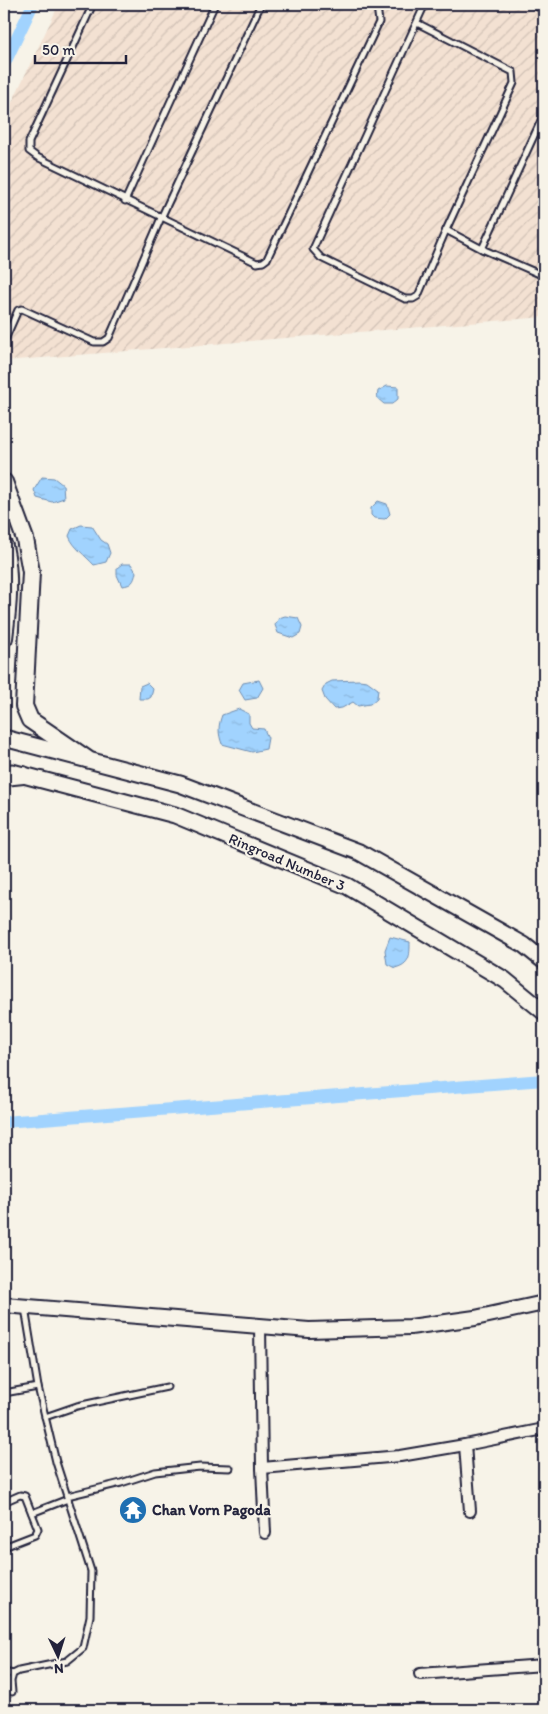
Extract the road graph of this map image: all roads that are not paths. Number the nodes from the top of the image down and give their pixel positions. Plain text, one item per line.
1 (93, 4) edge
2 (215, 4) edge
3 (260, 4) edge
4 (374, 4) edge
5 (425, 4) edge
6 (532, 4) edge
7 (544, 10) edge
8 (417, 23) junction
9 (544, 114) edge
10 (125, 201) junction
11 (161, 218) junction
12 (446, 230) junction
13 (482, 248) junction
14 (544, 276) edge
15 (4, 342) edge
16 (4, 482) edge
17 (4, 546) edge
18 (4, 638) edge
19 (4, 738) edge
20 (88, 759) junction
21 (4, 770) edge
22 (23, 775) junction
23 (4, 777) edge
24 (544, 961) edge
25 (544, 1012) edge
26 (544, 1303) edge
27 (4, 1306) edge
28 (25, 1307) junction
29 (260, 1326) junction
30 (38, 1387) junction
31 (166, 1387) dead end
32 (4, 1393) edge
33 (45, 1417) junction
34 (544, 1430) edge
35 (465, 1445) junction
36 (230, 1468) dead end
37 (262, 1468) junction
38 (67, 1497) junction
39 (4, 1502) edge
40 (470, 1511) dead end
41 (32, 1513) junction
42 (265, 1533) dead end
43 (4, 1547) edge
44 (544, 1665) edge
45 (4, 1672) edge
46 (13, 1674) junction
47 (420, 1674) dead end
48 (12, 1692) dead end

1 - 10 lane
2 - 10 lane
3 - 11 lane
4 - 11 lane
5 - 8 lane
6 - 7 lane
8 - 12 lane
8 - 12 lane
9 - 13 lane
10 - 11 lane
11 - 15 lane
12 - 13 lane
13 - 14 lane
16 - 20 highway
17 - 18 highway
19 - 20 main road
20 - 24 main road
21 - 22 main road, Ringroad Number 3
22 - 23 highway
22 - 25 main road, Ringroad Number 3
26 - 29 main road
27 - 28 main road
28 - 29 main road
28 - 30 lane
29 - 37 street
30 - 32 lane
30 - 33 lane
31 - 33 lane
33 - 38 lane
34 - 35 street
35 - 37 street
35 - 40 street
36 - 38 lane
37 - 42 street
38 - 41 lane
38 - 46 lane
39 - 41 lane
41 - 43 lane
44 - 47 street
45 - 46 lane
46 - 48 lane

